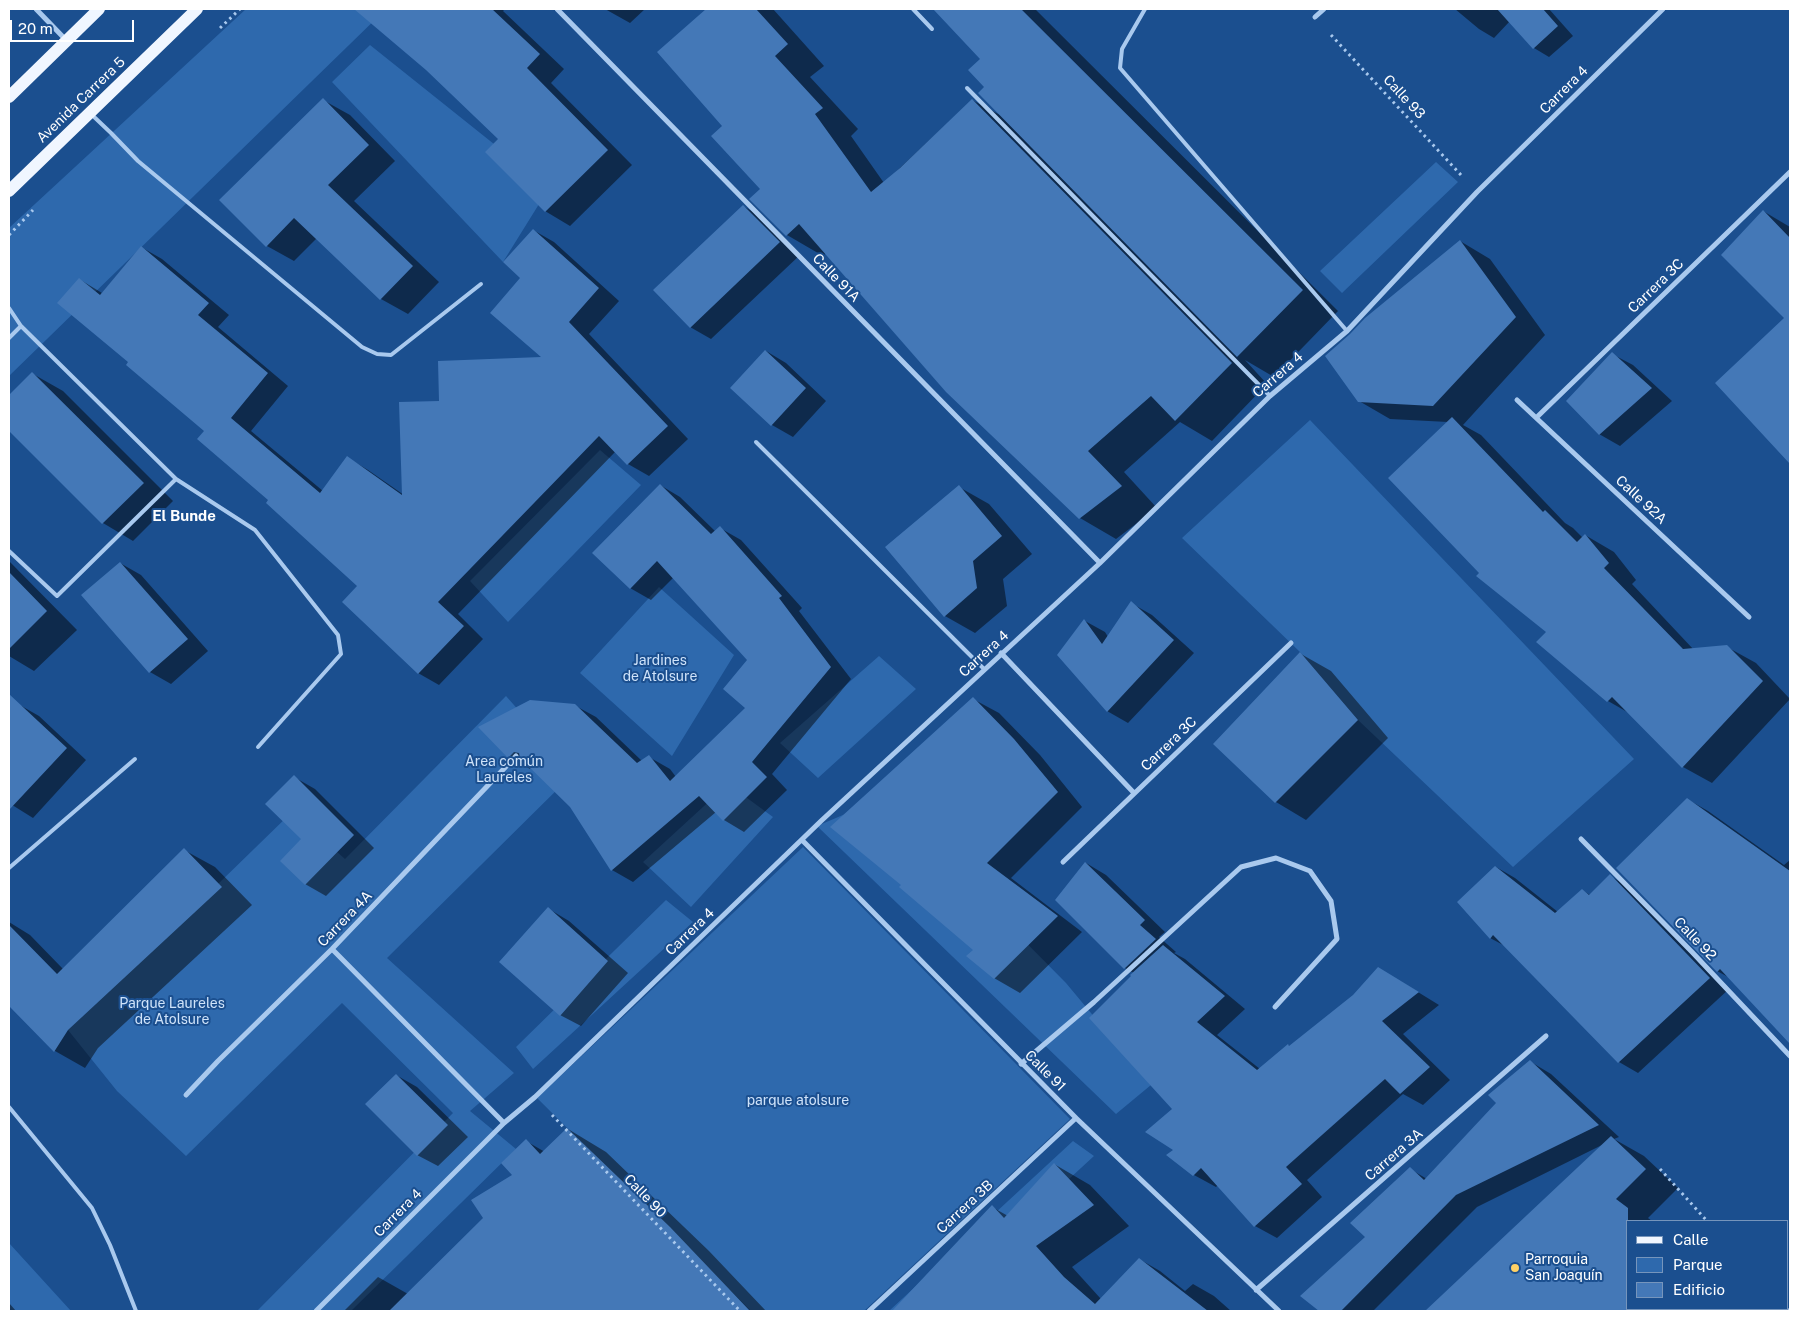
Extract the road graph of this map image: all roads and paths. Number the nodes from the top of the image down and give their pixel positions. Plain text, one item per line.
1 (36, 9) edge
2 (99, 9) edge
3 (197, 9) edge
4 (557, 9) edge
5 (913, 9) edge
6 (1145, 9) edge
7 (1324, 9) edge
8 (1663, 9) edge
9 (1315, 17) joint
10 (932, 29) dead end
11 (67, 40) junction
12 (968, 88) dead end
13 (9, 96) edge
14 (89, 113) junction
15 (1790, 172) edge
16 (9, 191) edge
17 (1477, 192) junction
18 (481, 284) dead end
19 (9, 308) edge
20 (21, 326) junction
21 (1347, 331) junction
22 (9, 338) edge
23 (1270, 396) junction
24 (1517, 400) dead end
25 (1537, 417) junction
26 (756, 442) dead end
27 (176, 479) junction
28 (9, 551) edge
29 (1100, 563) junction
30 (1749, 617) dead end
31 (1291, 643) dead end
32 (1002, 653) junction
33 (984, 669) junction
34 (258, 747) dead end
35 (516, 756) dead end
36 (135, 759) dead end
37 (1134, 793) junction
38 (1581, 839) dead end
39 (802, 840) junction
40 (1063, 862) dead end
41 (9, 868) edge
42 (332, 950) junction
43 (1275, 1007) dead end
44 (1546, 1036) dead end
45 (1790, 1056) edge
46 (1021, 1064) junction
47 (186, 1095) dead end
48 (535, 1097) junction
49 (9, 1107) edge
50 (1076, 1118) junction
51 (504, 1123) junction
52 (1660, 1169) dead end
53 (1706, 1220) edge
54 (1256, 1290) junction
55 (136, 1311) edge
56 (316, 1311) edge
57 (740, 1311) edge
58 (869, 1311) edge
59 (1279, 1311) edge

1 - 11 street
2 - 11 main road
3 - 14 main road, Avenida Carrera 5
4 - 29 street, Calle 91A
5 - 10 lane
6 - 21 lane
7 - 9 street
8 - 17 street, Carrera 4
9 - 17 path, Calle 93
11 - 13 main road
12 - 23 lane
14 - 16 main road, Avenida Carrera 5
14 - 18 lane
15 - 25 street, Carrera 3C
17 - 21 street, Carrera 4
19 - 20 lane
20 - 22 lane
20 - 27 lane
21 - 23 street, Carrera 4
23 - 29 street, Carrera 4
24 - 25 street, Calle 92A
25 - 30 street, Calle 92A
26 - 33 lane
27 - 28 lane
27 - 34 lane
29 - 32 street, Carrera 4
31 - 37 street, Carrera 3C
32 - 33 street, Carrera 4
32 - 37 street
33 - 39 street, Carrera 4
35 - 42 street, Carrera 4A
36 - 41 lane
37 - 40 street, Carrera 3C
38 - 45 street, Calle 92
39 - 46 street, Calle 91
39 - 48 street, Carrera 4
42 - 47 street, Carrera 4A
42 - 51 street
43 - 46 street
44 - 54 street, Carrera 3A
46 - 50 street, Calle 91
48 - 51 street, Carrera 4
48 - 57 path, Calle 90
49 - 55 lane
50 - 54 street, Calle 91
50 - 58 street, Carrera 3B
51 - 56 street, Carrera 4
52 - 53 path
54 - 59 street, Calle 91

